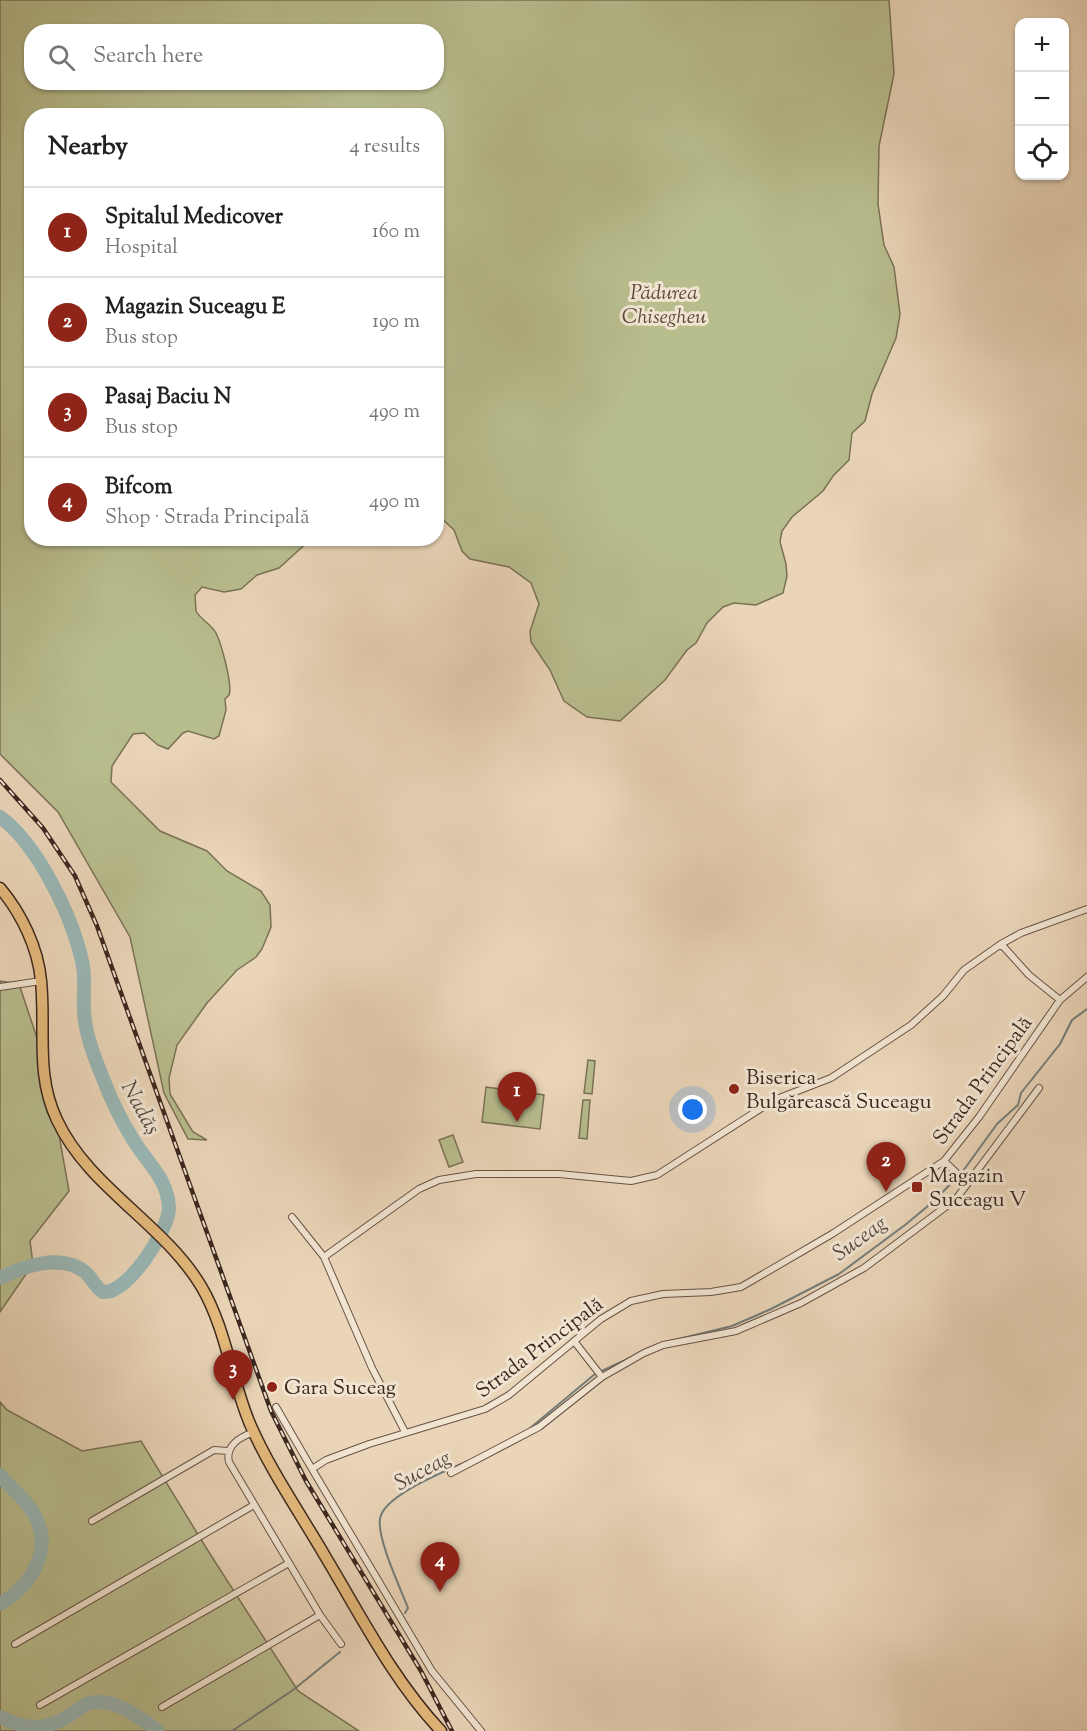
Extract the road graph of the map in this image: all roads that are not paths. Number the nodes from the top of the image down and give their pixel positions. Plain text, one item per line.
1 (0, 888) edge
2 (1087, 909) edge
3 (1001, 944) junction
4 (1087, 977) edge
5 (41, 981) junction
6 (0, 987) edge
7 (1060, 1000) junction
8 (1039, 1088) dead end
9 (947, 1163) junction
10 (967, 1183) junction
11 (292, 1217) dead end
12 (324, 1257) junction
13 (574, 1341) junction
14 (600, 1374) junction
15 (276, 1407) dead end
16 (405, 1431) junction
17 (254, 1432) junction
18 (228, 1451) junction
19 (312, 1469) junction
20 (452, 1473) dead end
21 (254, 1505) junction
22 (92, 1521) dead end
23 (289, 1563) junction
24 (320, 1615) junction
25 (15, 1644) dead end
26 (341, 1644) dead end
27 (40, 1705) dead end
28 (162, 1707) dead end
29 (441, 1731) edge
30 (482, 1731) edge

1 - 5 main road
2 - 3 street
3 - 7 street
3 - 12 street
4 - 7 street, Strada Principală
5 - 6 street
5 - 17 main road
7 - 9 street, Strada Principală
8 - 10 street
9 - 10 street
9 - 13 street, Strada Principală
10 - 14 street
11 - 12 street
12 - 16 street
13 - 14 street
13 - 16 street, Strada Principală
14 - 20 street
15 - 19 street
16 - 19 street, Strada Principală
17 - 18 street
17 - 29 main road
18 - 21 street
18 - 22 street
19 - 30 street
21 - 23 street
21 - 25 street
23 - 24 street
23 - 27 street
24 - 26 street
24 - 28 street

